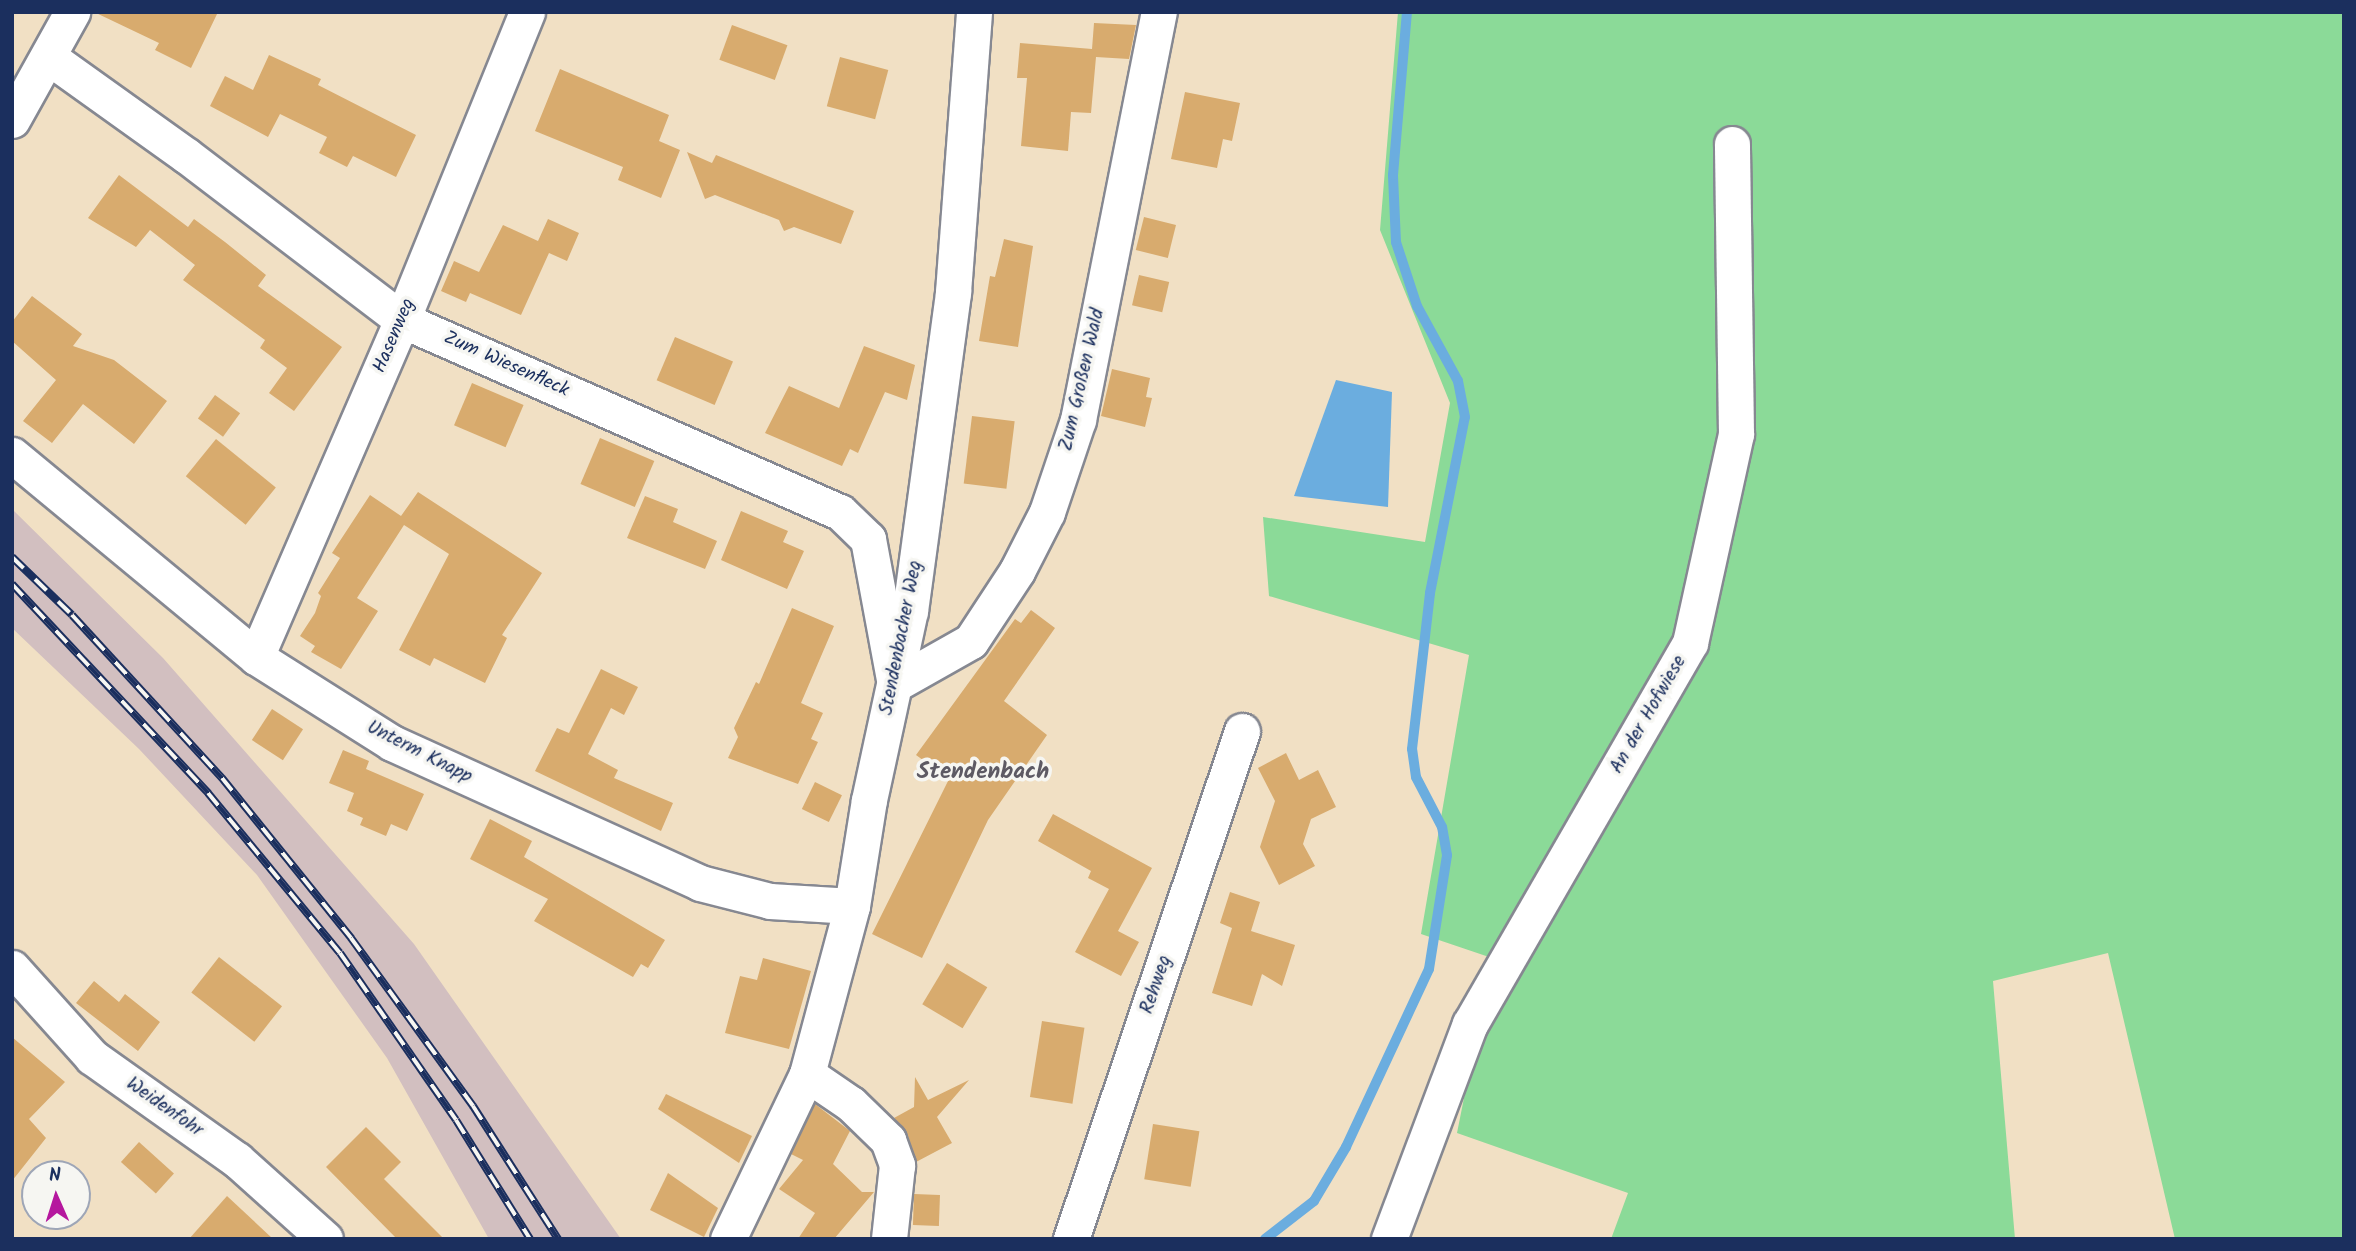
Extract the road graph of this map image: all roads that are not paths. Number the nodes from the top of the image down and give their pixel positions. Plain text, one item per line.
1 (72, 12) edge
2 (527, 12) edge
3 (974, 12) edge
4 (1159, 12) edge
5 (50, 58) junction
6 (12, 120) edge
7 (1732, 144) dead end
8 (402, 320) junction
9 (12, 455) edge
10 (256, 657) junction
11 (895, 684) junction
12 (1242, 731) dead end
13 (852, 906) junction
14 (12, 968) edge
15 (807, 1074) junction
16 (325, 1239) edge
17 (728, 1239) edge
18 (889, 1239) edge
19 (1071, 1239) edge
20 (1389, 1239) edge

1 - 5 street
2 - 8 street, Hasenweg
3 - 11 street, Stendenbacher Weg
4 - 11 street, Zum Großen Wald
5 - 6 street
5 - 8 street, Zum Wiesenfleck
7 - 20 street, An der Hofwiese
8 - 10 street, Hasenweg
8 - 11 street, Zum Wiesenfleck
9 - 10 street, Unterm Knapp
10 - 13 street, Unterm Knapp
11 - 13 street, Stendenbacher Weg
12 - 19 street, Rehweg
13 - 15 street, Stendenbacher Weg
14 - 16 street, Weidenfohr
15 - 17 street, Stendenbacher Weg
15 - 18 street

